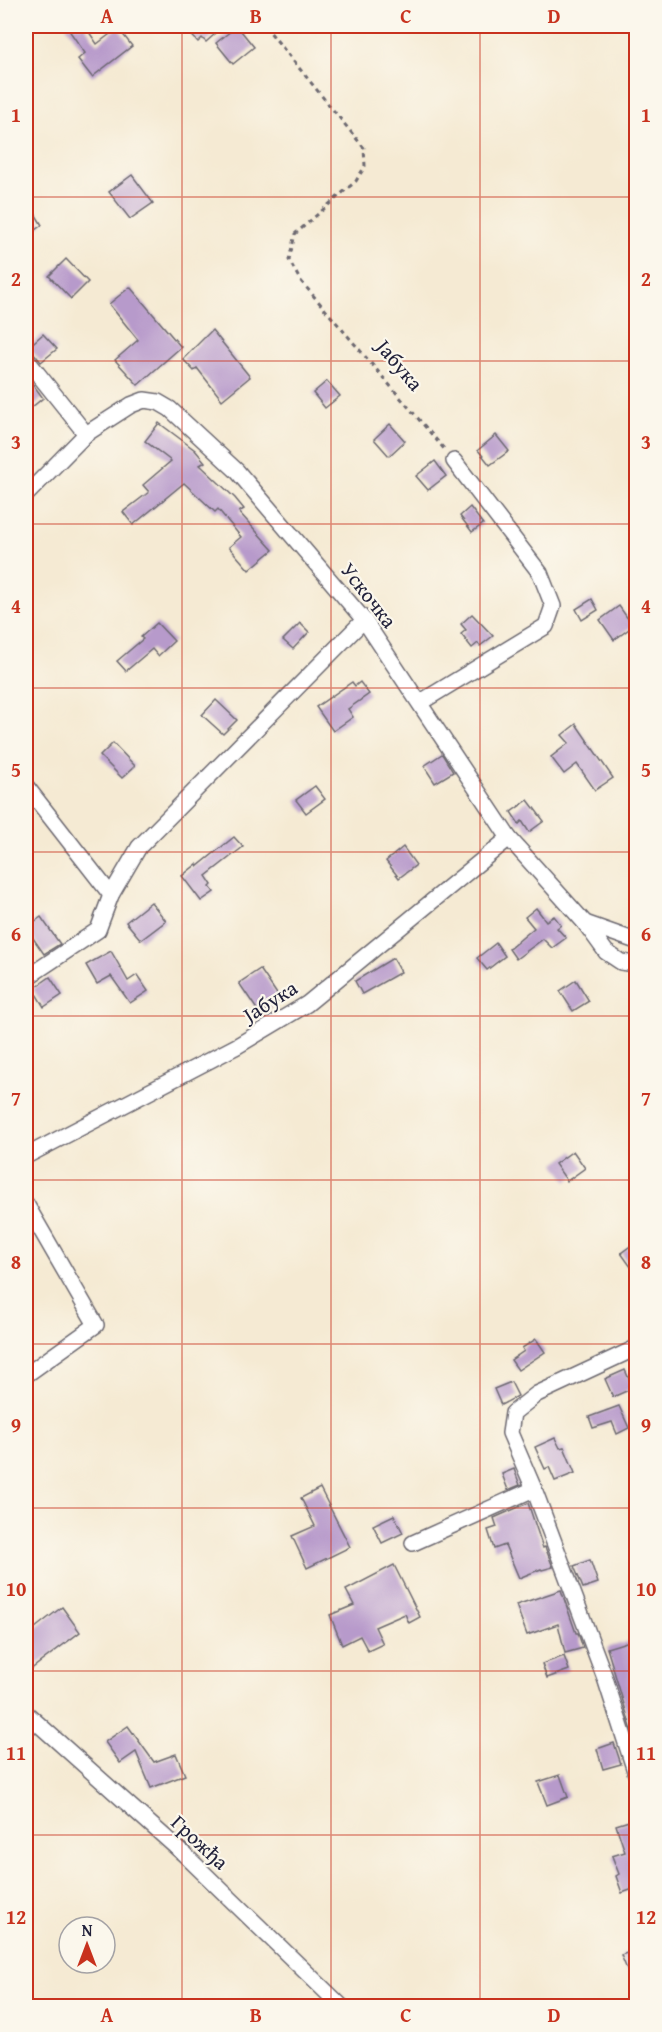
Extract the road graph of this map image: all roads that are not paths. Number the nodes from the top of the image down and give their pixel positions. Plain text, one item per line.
1 (26, 359) edge
2 (86, 434) junction
3 (454, 461) road end
4 (26, 495) edge
5 (364, 620) junction
6 (421, 702) junction
7 (26, 786) edge
8 (509, 838) junction
9 (111, 895) junction
10 (585, 923) junction
11 (636, 941) edge
12 (636, 964) edge
13 (26, 978) edge
14 (26, 1156) edge
15 (26, 1204) edge
16 (636, 1348) edge
17 (26, 1375) edge
18 (534, 1489) junction
19 (412, 1543) dead end
20 (26, 1713) edge
21 (636, 1774) edge
22 (340, 2007) edge

1 - 2 street
2 - 4 street, Ускочка
2 - 5 street, Ускочка
3 - 6 street
5 - 6 street, Ускочка
5 - 9 street
6 - 8 street, Ускочка
7 - 9 street
8 - 10 street, Ускочка
8 - 14 street, Јабука
9 - 13 street
10 - 11 street
10 - 12 street, Ускочка
15 - 17 street
16 - 18 street
18 - 19 street
18 - 21 street
20 - 22 street, Грожђа

